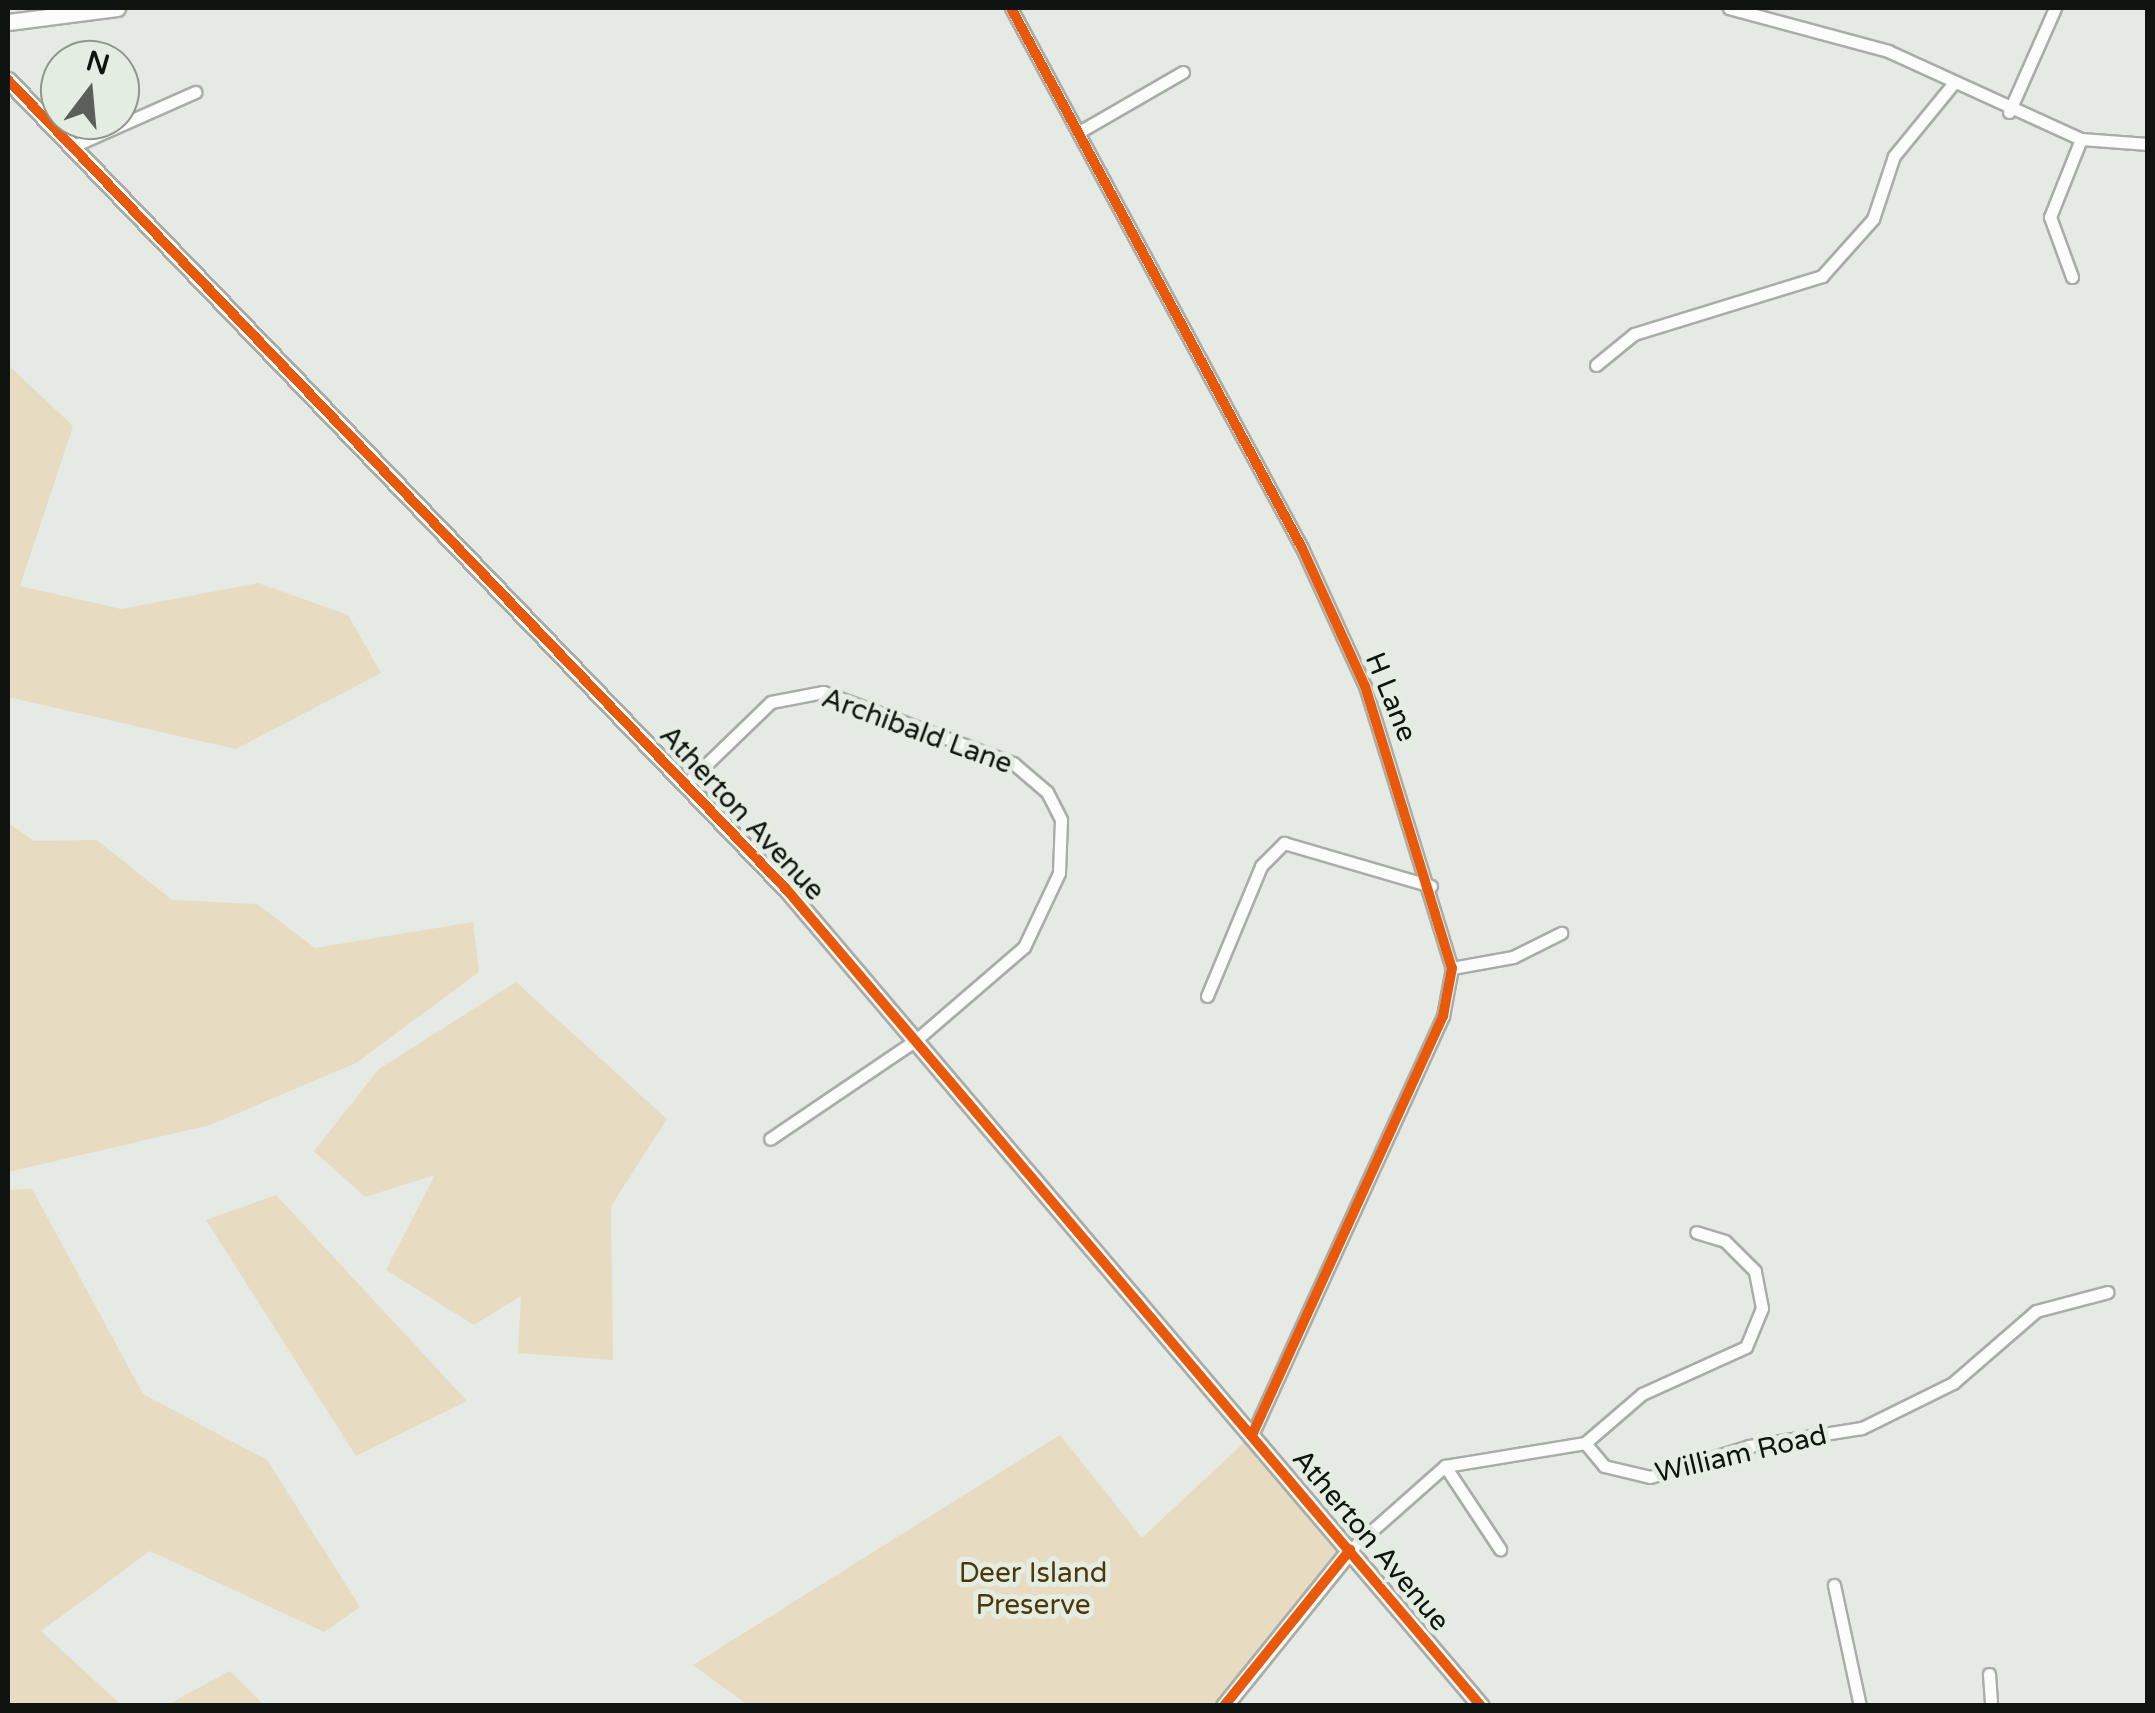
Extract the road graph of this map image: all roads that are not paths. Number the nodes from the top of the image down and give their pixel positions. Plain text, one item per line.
1 (117, 8) edge
2 (1011, 8) edge
3 (1729, 8) edge
4 (2055, 8) edge
5 (8, 22) edge
6 (1183, 72) dead end
7 (8, 80) edge
8 (1953, 84) junction
9 (195, 92) dead end
10 (2009, 112) junction
11 (1080, 132) junction
12 (2080, 140) junction
13 (2148, 144) edge
14 (71, 147) junction
15 (2072, 277) dead end
16 (1596, 366) dead end
17 (686, 784) junction
18 (1431, 886) junction
19 (1561, 933) dead end
20 (1452, 968) junction
21 (1206, 996) dead end
22 (916, 1040) junction
23 (770, 1139) dead end
24 (1696, 1232) dead end
25 (2108, 1292) dead end
26 (1252, 1435) junction
27 (1585, 1443) junction
28 (1445, 1466) junction
29 (1350, 1550) junction
30 (1500, 1550) dead end
31 (1834, 1584) dead end
32 (1989, 1674) dead end
33 (1224, 1706) edge
34 (1481, 1706) edge
35 (1860, 1706) edge
36 (1992, 1706) edge

1 - 5 main road
2 - 11 street, H Lane
3 - 8 street
4 - 10 street
6 - 11 street
7 - 14 main road, Atherton Avenue
8 - 10 street
8 - 16 street
9 - 14 street
10 - 12 street
11 - 18 street, H Lane
12 - 13 street
12 - 15 street
14 - 17 main road, Atherton Avenue
17 - 22 main road, Atherton Avenue
17 - 22 street, Archibald Lane
18 - 20 street, H Lane
18 - 21 street
19 - 20 street
20 - 26 street, H Lane
22 - 23 street, Archibald Lane
22 - 26 main road, Atherton Avenue
24 - 27 street
25 - 27 street, William Road
26 - 29 main road, Atherton Avenue
27 - 28 street
28 - 29 street
28 - 30 street
29 - 33 main road
29 - 34 main road, Atherton Avenue
31 - 35 street
32 - 36 street

